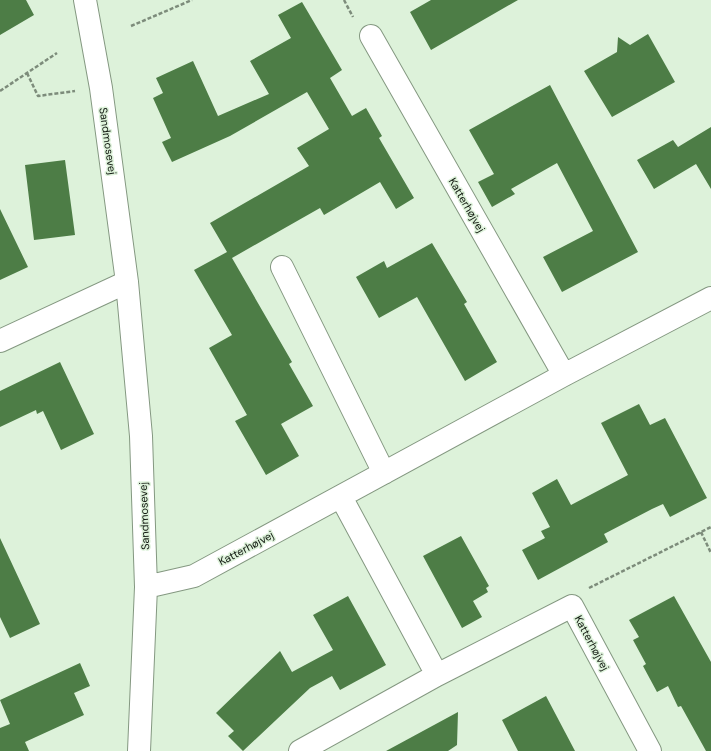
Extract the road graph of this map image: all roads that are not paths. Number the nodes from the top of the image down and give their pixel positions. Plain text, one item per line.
1 (86, 0) edge
2 (371, 36) dead end
3 (282, 267) dead end
4 (127, 282) junction
5 (711, 298) edge
6 (0, 341) edge
7 (564, 374) junction
8 (384, 473) junction
9 (341, 497) junction
10 (146, 587) junction
11 (437, 675) junction
12 (138, 751) edge
13 (300, 751) edge
14 (650, 751) edge

1 - 4 street, Sandmosevej
2 - 7 street, Katterhøjvej
3 - 8 street
4 - 6 street
4 - 10 street, Sandmosevej
5 - 7 street, Katterhøjvej
7 - 8 street, Katterhøjvej
8 - 9 street, Katterhøjvej
9 - 10 street, Katterhøjvej
9 - 11 street
10 - 12 street, Sandmosevej
11 - 13 street, Katterhøjvej
11 - 14 street, Katterhøjvej

